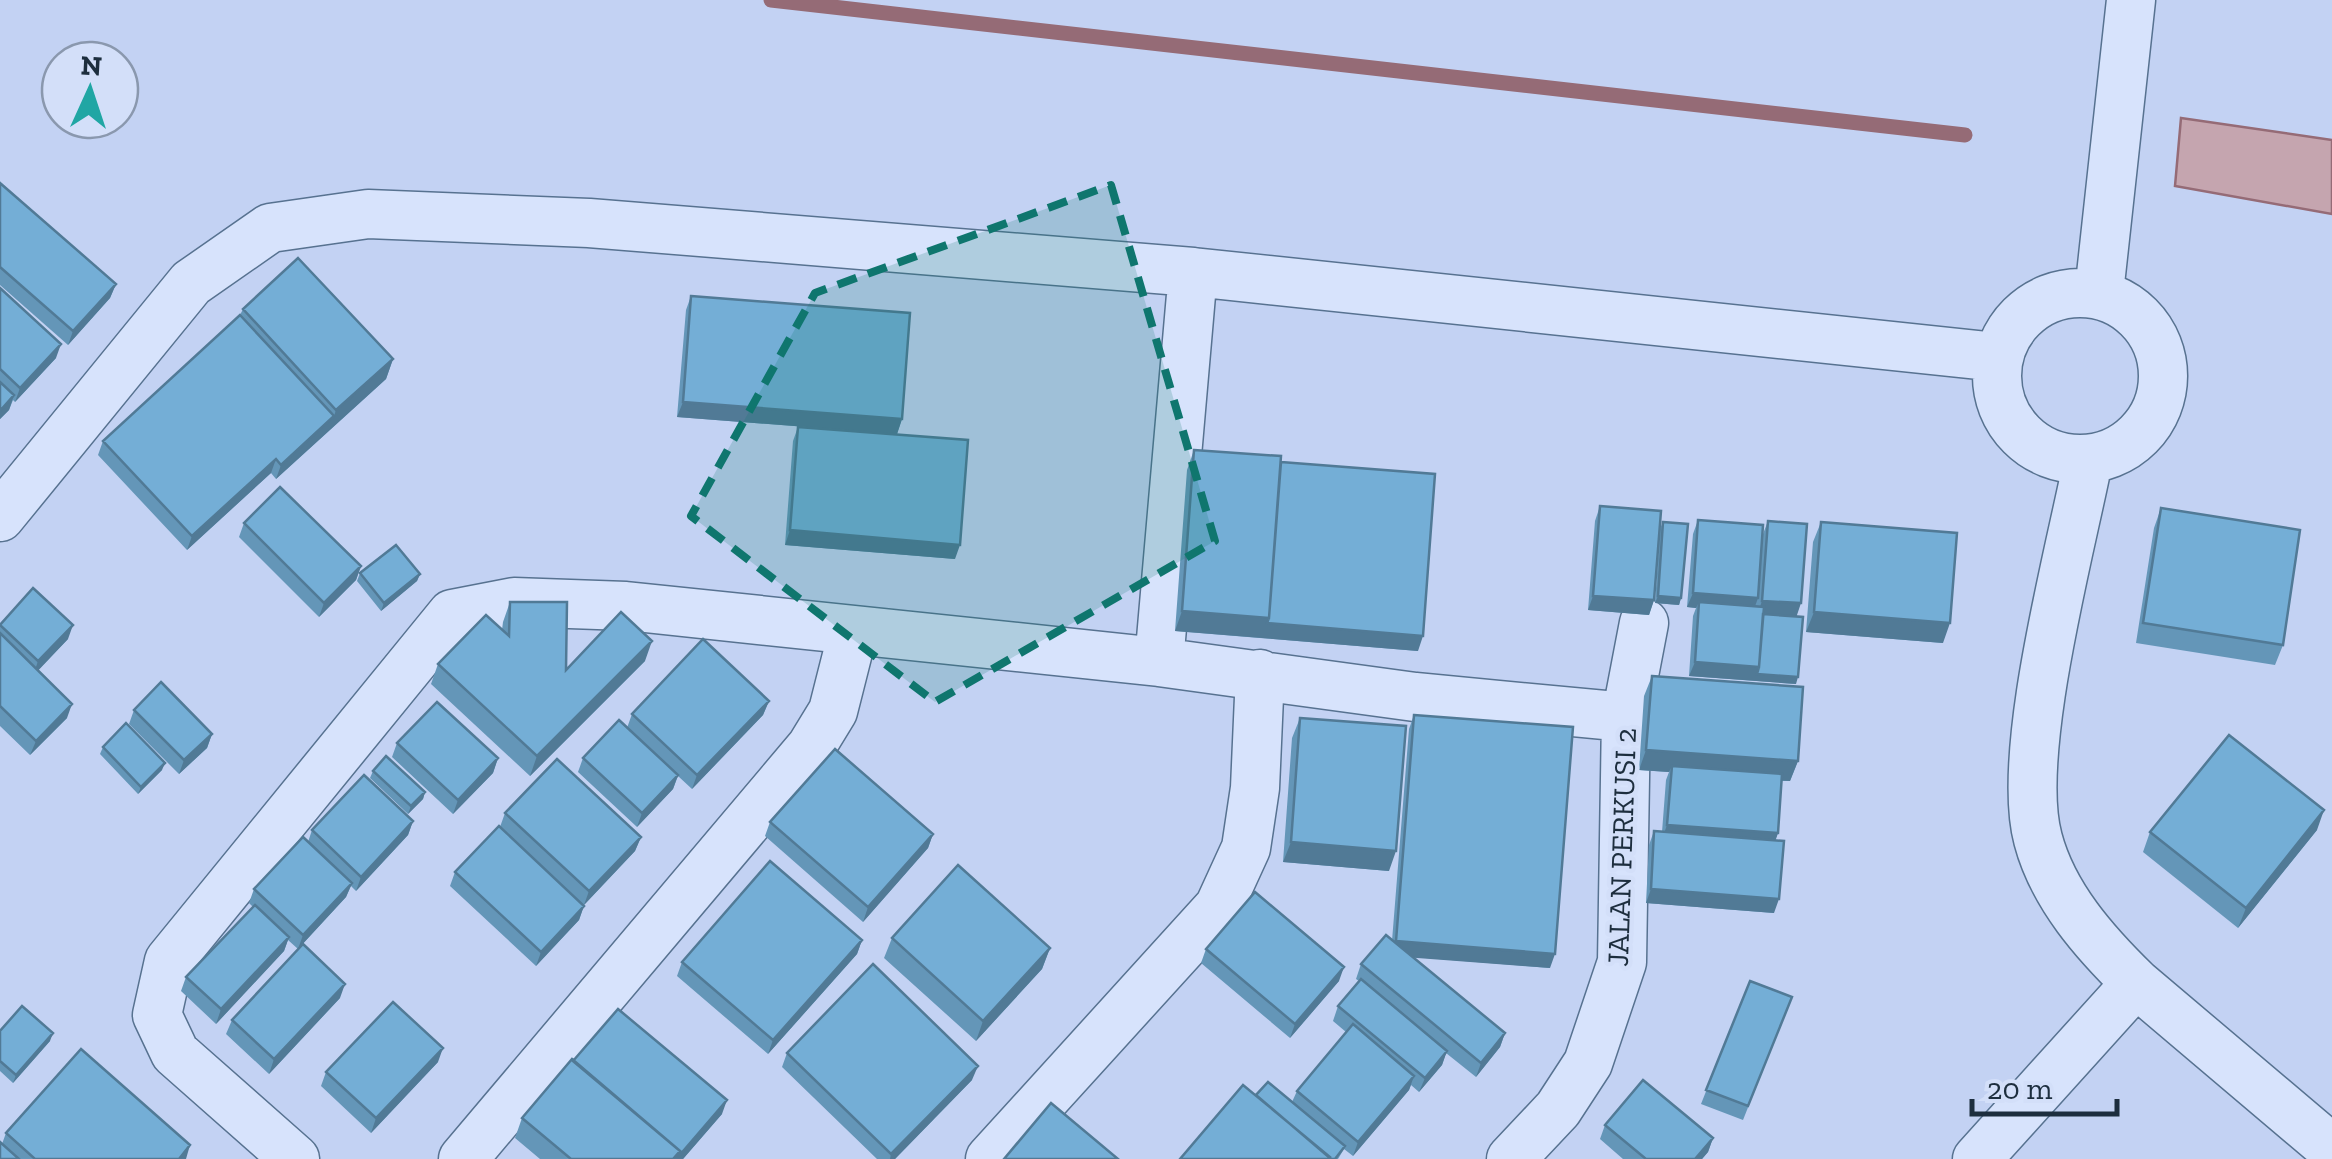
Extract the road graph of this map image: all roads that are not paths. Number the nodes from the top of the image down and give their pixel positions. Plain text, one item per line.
1 (2132, 0) edge
2 (1193, 272) junction
3 (2098, 294) junction
4 (1997, 357) junction
5 (2088, 461) junction
6 (0, 516) edge
7 (1644, 623) edge
8 (853, 632) junction
9 (1159, 662) junction
10 (1260, 674) junction
11 (1626, 717) junction
12 (2136, 983) junction
13 (2332, 1149) edge
14 (295, 1159) edge
15 (462, 1159) edge
16 (990, 1159) edge
17 (1511, 1159) edge
18 (1978, 1159) edge

1 - 3 street
2 - 4 street
2 - 6 street
2 - 9 street
3 - 4 street
3 - 5 street
4 - 5 street
5 - 12 street
7 - 11 street, JALAN PERKUSI 2
8 - 9 street
8 - 14 street
8 - 15 street
9 - 10 street
10 - 11 street
10 - 16 street
11 - 17 street, JALAN PERKUSI 2
12 - 13 street
12 - 18 street

